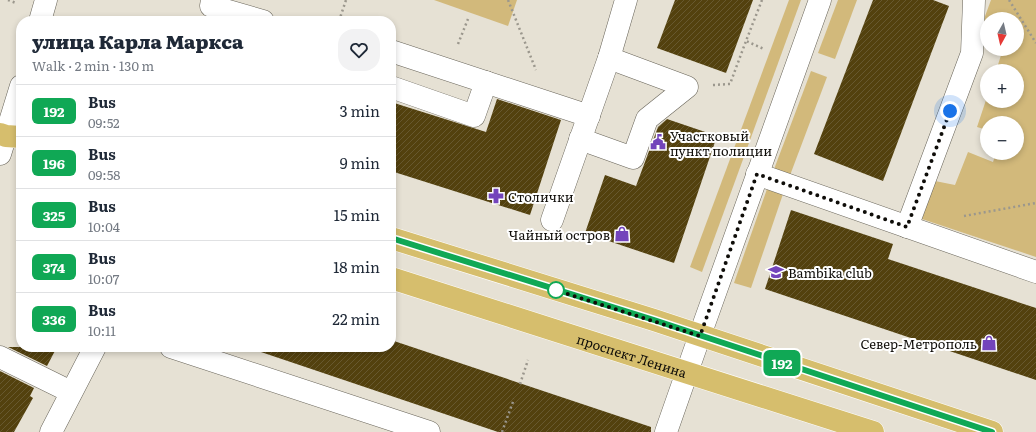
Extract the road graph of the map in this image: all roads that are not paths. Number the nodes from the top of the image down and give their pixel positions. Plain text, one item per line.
1 (46, 0) edge
2 (212, 0) edge
3 (626, 0) edge
4 (820, 0) edge
5 (974, 0) edge
6 (41, 16) edge
7 (246, 16) edge
8 (396, 54) edge
9 (609, 58) junction
10 (486, 82) junction
11 (396, 89) edge
12 (16, 111) edge
13 (589, 116) junction
14 (580, 139) junction
15 (10, 141) edge
16 (757, 174) junction
17 (552, 220) dead end
18 (907, 227) junction
19 (396, 240) edge
20 (1036, 272) edge
21 (396, 280) edge
22 (700, 336) junction
23 (92, 352) edge
24 (187, 352) edge
25 (0, 357) edge
26 (687, 372) junction
27 (71, 392) junction
28 (51, 432) edge
29 (429, 432) edge
30 (666, 432) edge
31 (873, 432) edge
32 (992, 432) edge

1 - 6 street
2 - 7 street
3 - 9 street
4 - 16 street
5 - 18 street
8 - 10 street
9 - 13 street
9 - 14 street
10 - 11 street
10 - 13 street
12 - 15 street
13 - 14 street
14 - 17 street
16 - 18 street
16 - 22 street
18 - 20 street
19 - 22 main road
21 - 26 main road, проспект Ленина
22 - 26 street
22 - 32 main road
23 - 27 street
24 - 29 street
25 - 27 street
26 - 30 street
26 - 31 main road, проспект Ленина
27 - 28 street

